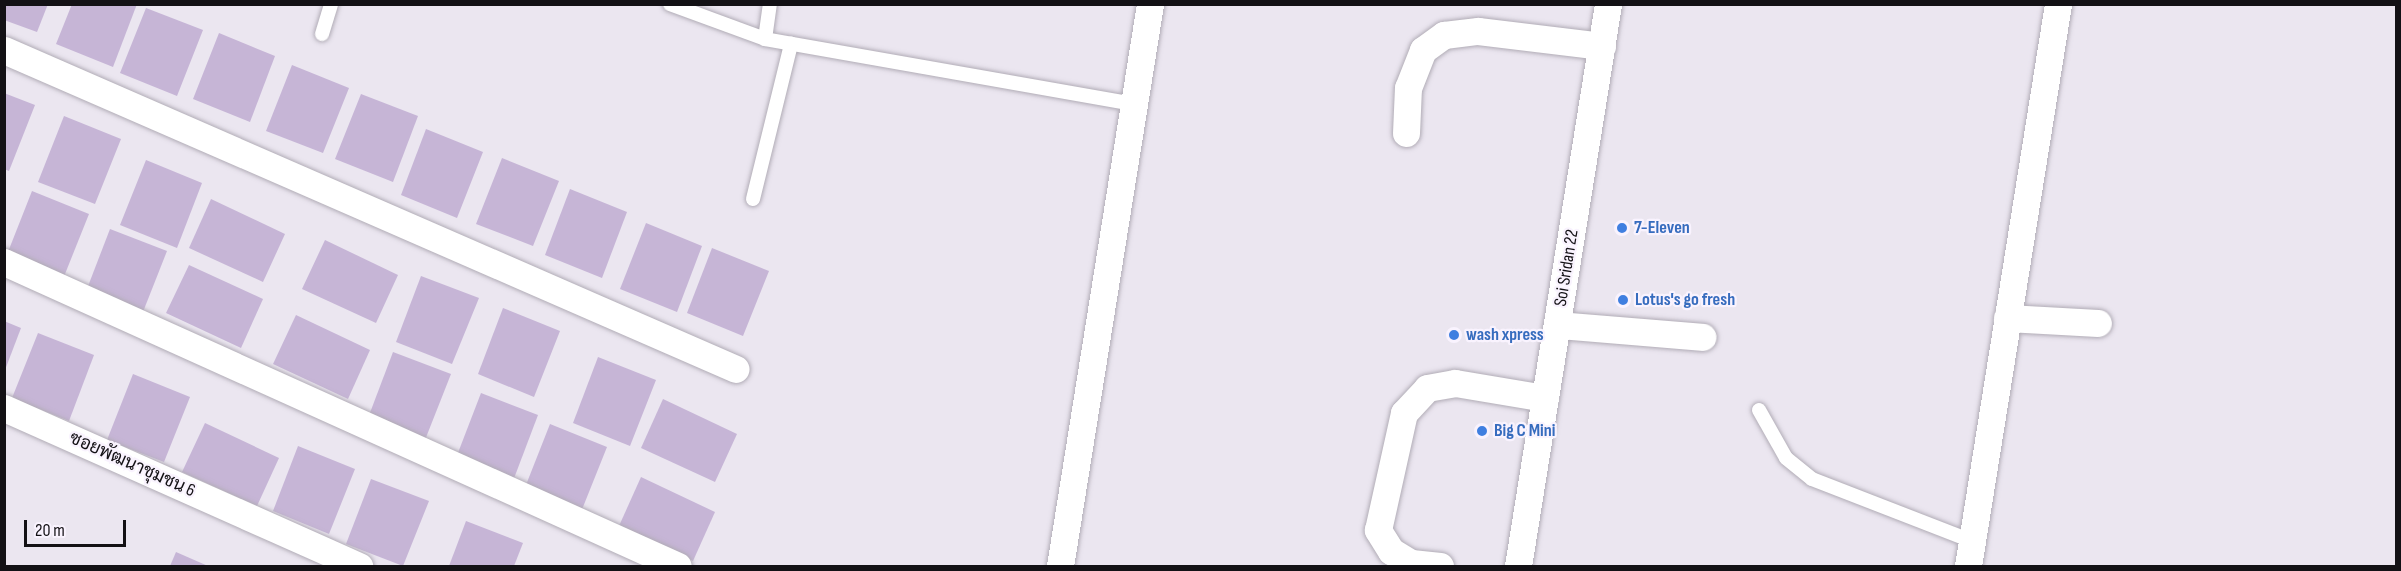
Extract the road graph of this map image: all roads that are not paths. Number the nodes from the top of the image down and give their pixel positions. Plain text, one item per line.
1 (331, 4) edge
2 (670, 4) edge
3 (770, 4) edge
4 (1150, 4) edge
5 (1608, 4) edge
6 (2058, 4) edge
7 (322, 34) dead end
8 (765, 39) junction
9 (791, 44) junction
10 (1602, 46) junction
11 (4, 50) edge
12 (1135, 104) junction
13 (1406, 133) dead end
14 (753, 199) dead end
15 (4, 262) edge
16 (2007, 318) junction
17 (2098, 322) dead end
18 (1558, 325) junction
19 (1703, 337) dead end
20 (736, 369) dead end
21 (1545, 398) junction
22 (4, 408) edge
23 (1759, 410) dead end
24 (1970, 554) edge
25 (359, 567) edge
26 (678, 567) edge
27 (1060, 567) edge
28 (1440, 567) edge
29 (1518, 567) edge

1 - 7 lane
2 - 8 lane
3 - 8 lane
4 - 12 street
5 - 10 street, Soi Sridan 22
6 - 16 street
8 - 9 lane
9 - 12 lane
9 - 14 lane
10 - 13 street
10 - 18 street, Soi Sridan 22
11 - 20 street
12 - 27 street
15 - 26 street
16 - 17 street
16 - 24 street
18 - 19 street
18 - 21 street, Soi Sridan 22
21 - 28 street
21 - 29 street, Soi Sridan 22
22 - 25 street, ซอยพัฒนาชุมชน 6
23 - 24 lane

